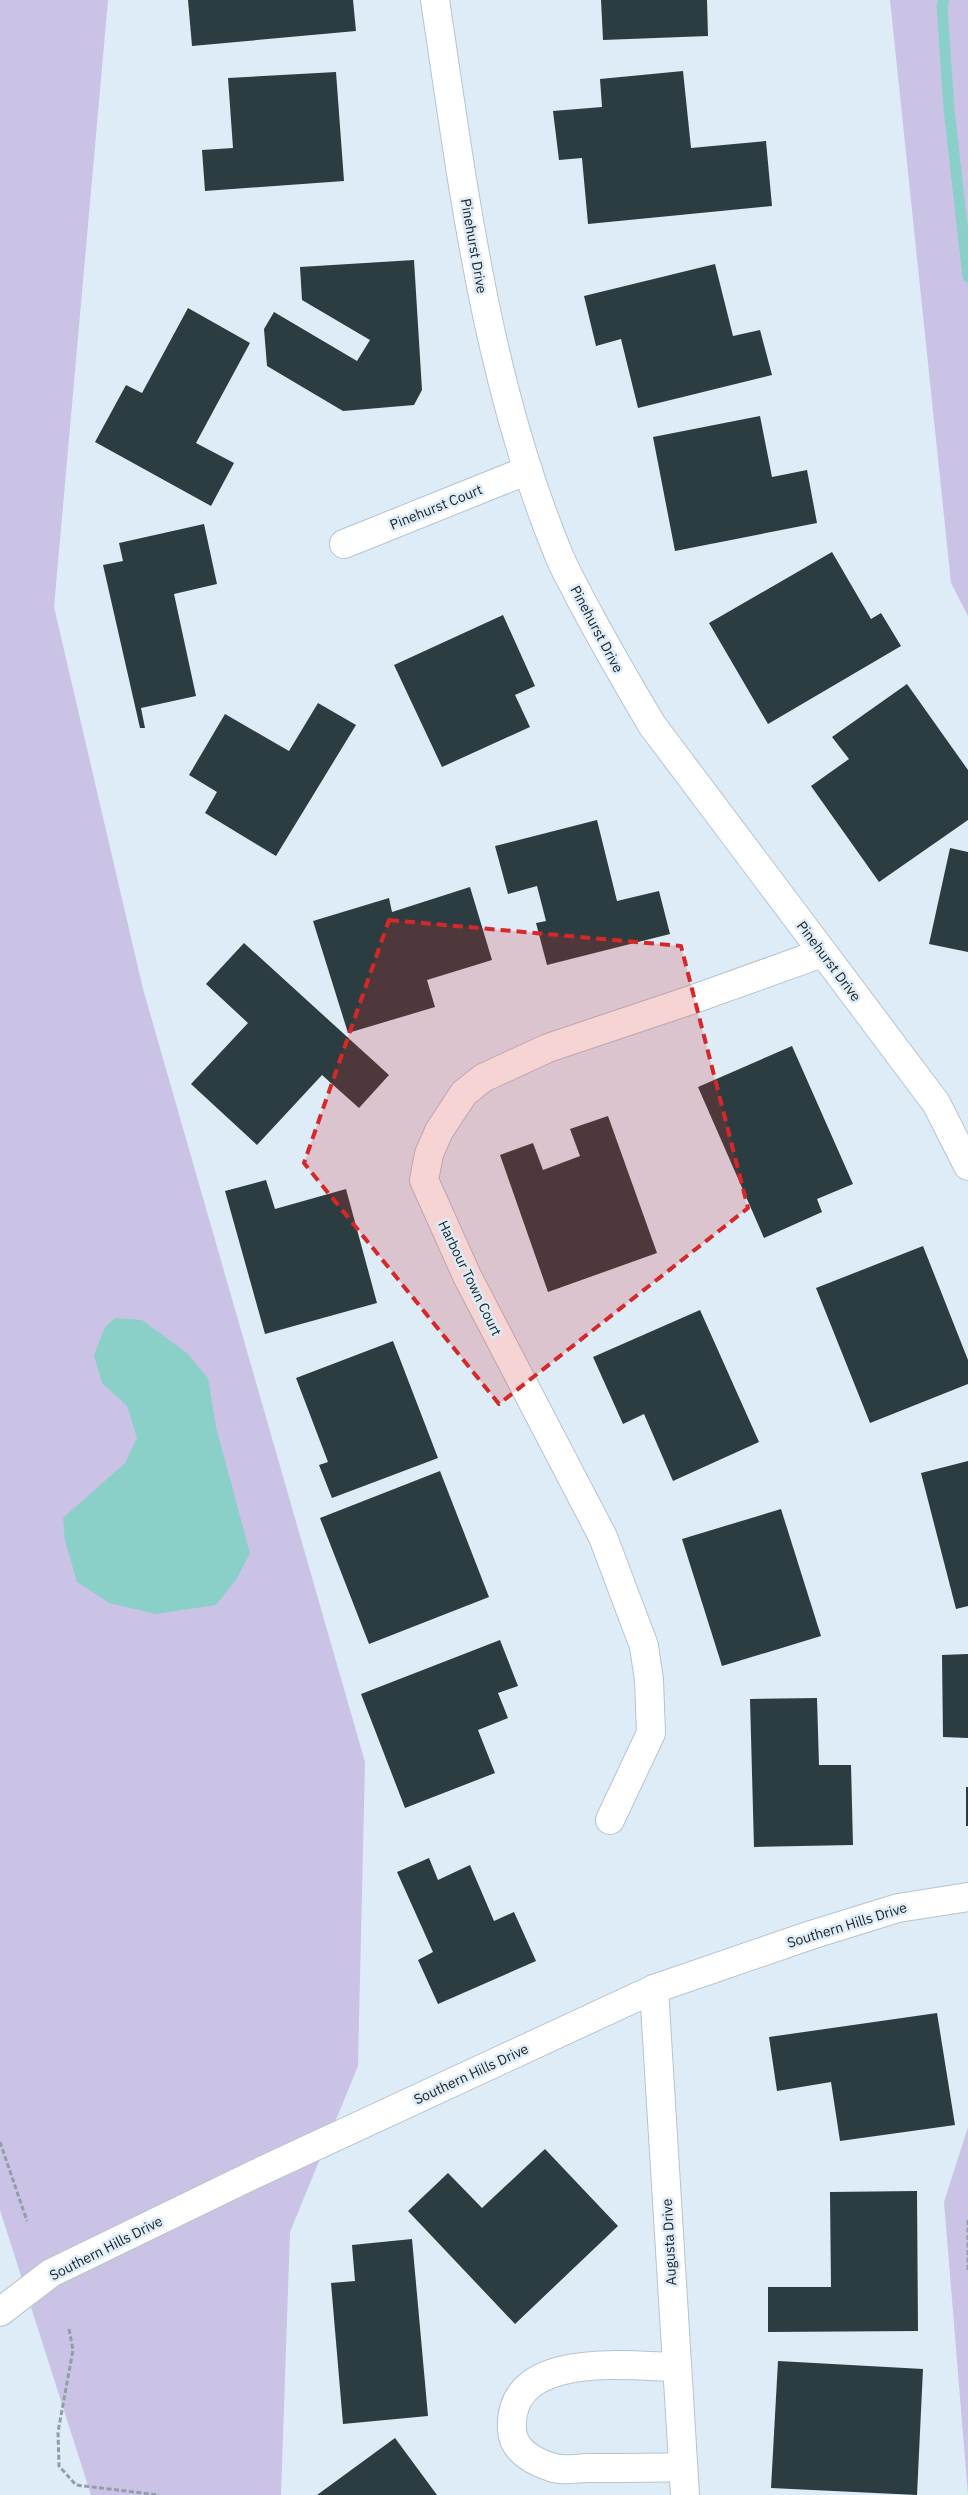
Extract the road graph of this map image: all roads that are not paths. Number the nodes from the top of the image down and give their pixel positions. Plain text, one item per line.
1 (435, 0) edge
2 (528, 470) junction
3 (344, 544) dead end
4 (822, 952) junction
5 (968, 1166) edge
6 (610, 1820) dead end
7 (968, 1897) edge
8 (654, 1989) junction
9 (0, 2312) edge
10 (676, 2367) junction
11 (683, 2467) junction
12 (686, 2495) edge

1 - 2 street, Pinehurst Drive
2 - 3 street, Pinehurst Court
2 - 4 street, Pinehurst Drive
4 - 5 street, Pinehurst Drive
4 - 6 street, Harbour Town Court
7 - 8 street, Southern Hills Drive
8 - 9 street, Southern Hills Drive
8 - 10 street, Augusta Drive
10 - 11 street, Augusta Drive
10 - 11 street
11 - 12 street, Augusta Drive

